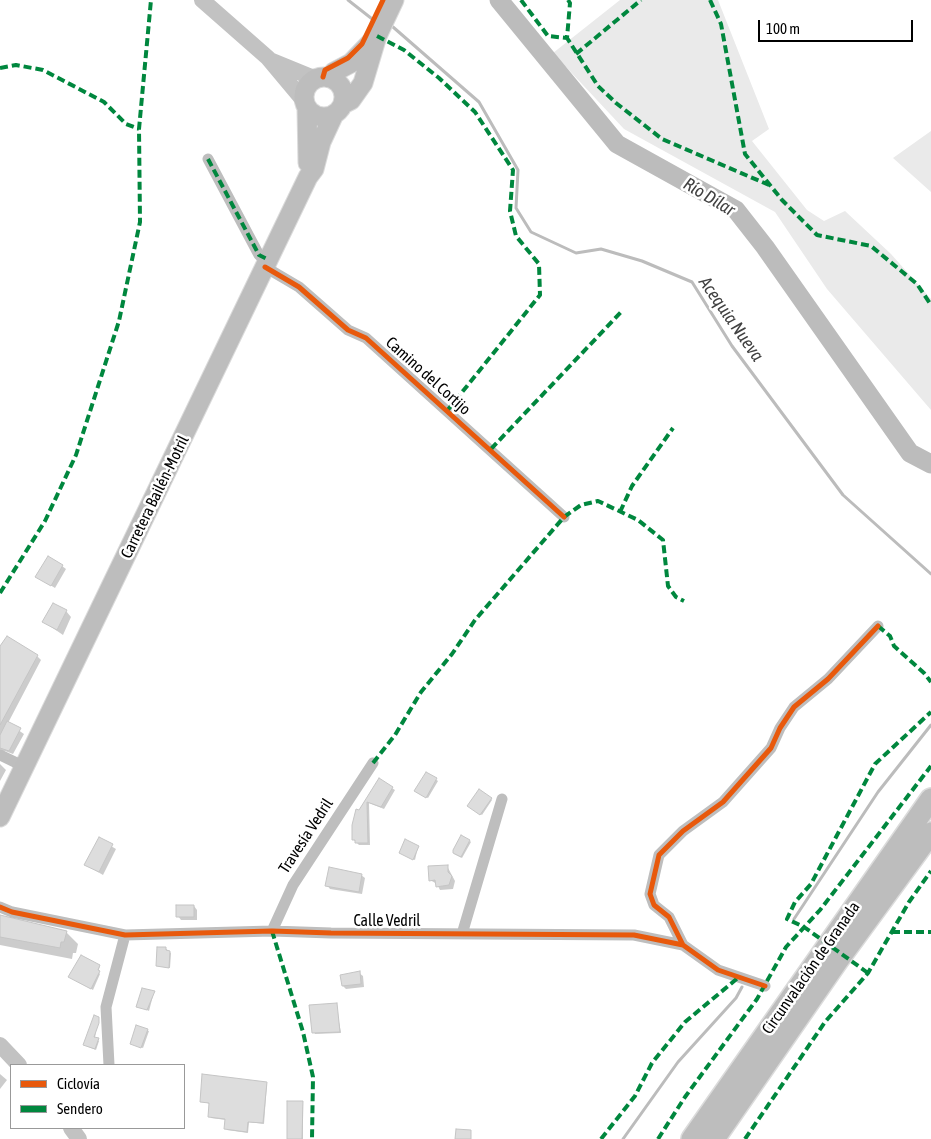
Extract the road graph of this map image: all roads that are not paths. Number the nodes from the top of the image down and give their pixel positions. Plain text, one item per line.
1 (202, 0) edge
2 (394, 0) edge
3 (378, 34) junction
4 (268, 58) junction
5 (322, 79) junction
6 (306, 105) junction
7 (338, 109) junction
8 (208, 159) dead end
9 (308, 177) junction
10 (267, 263) junction
11 (564, 518) dead end
12 (878, 626) dead end
13 (0, 755) edge
14 (373, 763) dead end
15 (25, 767) junction
16 (502, 799) dead end
17 (931, 799) edge
18 (0, 817) edge
19 (931, 833) edge
20 (0, 907) edge
21 (272, 931) junction
22 (462, 934) junction
23 (125, 935) junction
24 (683, 945) junction
25 (765, 986) dead end
26 (0, 1045) edge
27 (18, 1064) edge
28 (108, 1064) edge
29 (692, 1139) edge
30 (714, 1139) edge

1 - 4 street
2 - 3 main road
3 - 5 main road
3 - 7 main road
4 - 5 street
4 - 6 street
5 - 6 main road
5 - 7 main road
6 - 7 main road
6 - 9 main road, Carretera Bailén-Motril
7 - 9 main road, Carretera Bailén-Motril
8 - 10 street, Camino del Cortijo
9 - 10 main road, Carretera Bailén-Motril
10 - 11 street, Camino del Cortijo
10 - 15 main road, Carretera Bailén-Motril
12 - 24 street
13 - 15 street
14 - 21 street, Travesía Vedril
15 - 18 main road, Carretera Bailén-Motril
16 - 22 street
17 - 29 highway, Circunvalación de Granada
19 - 30 highway, Circunvalación de Granada
20 - 23 street, Calle Vedril
21 - 22 street, Calle Vedril
21 - 23 street, Calle Vedril
22 - 24 street, Calle Vedril
23 - 28 street
24 - 25 street, Calle Vedril
26 - 27 street

